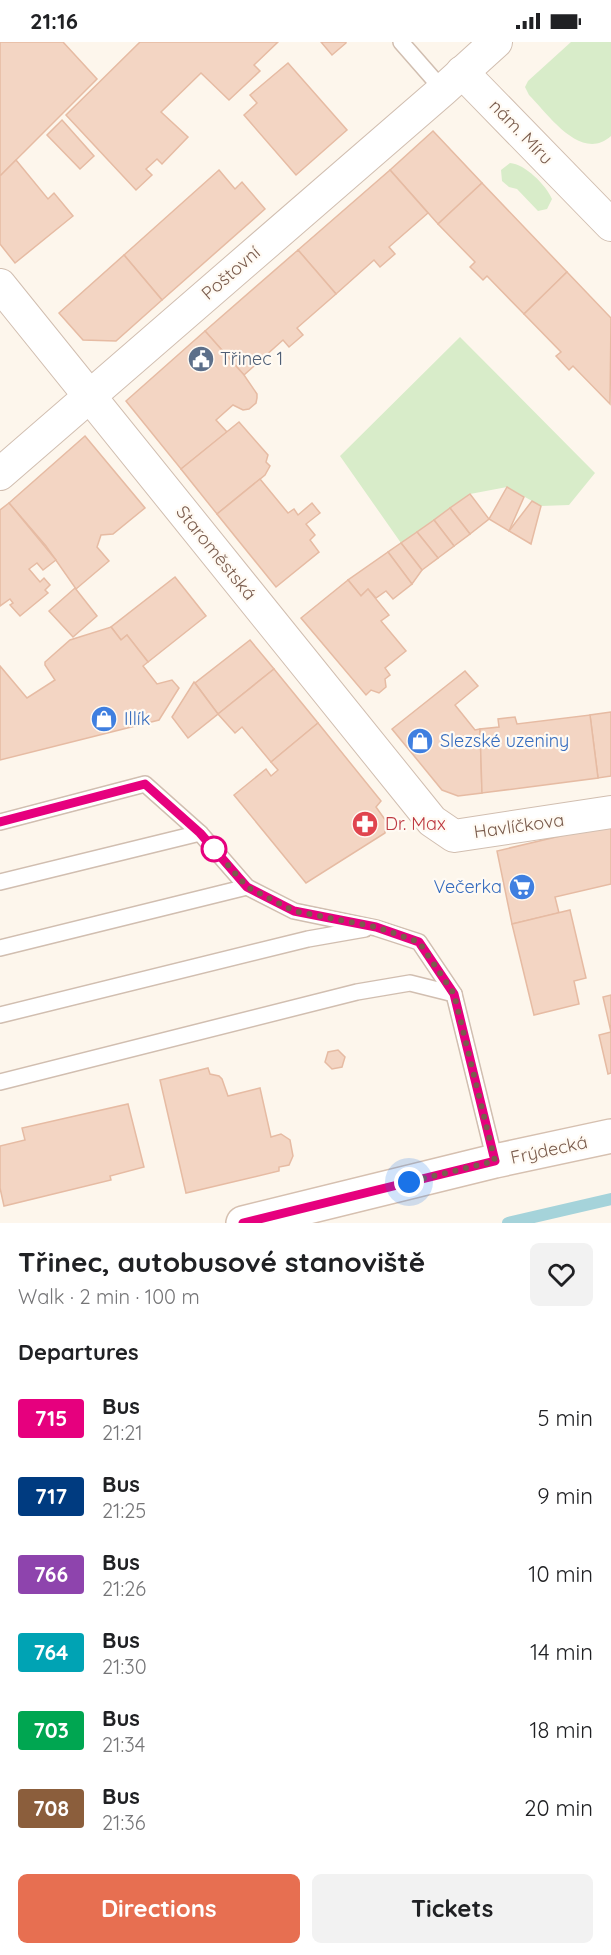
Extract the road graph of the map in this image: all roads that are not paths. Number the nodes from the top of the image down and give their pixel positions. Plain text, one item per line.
1 (401, 42) edge
2 (496, 42) edge
3 (453, 81) junction
4 (611, 225) edge
5 (0, 285) edge
6 (89, 396) junction
7 (0, 474) edge
8 (611, 812) edge
9 (432, 821) joint
10 (0, 822) edge
11 (200, 833) junction
12 (0, 882) edge
13 (247, 887) junction
14 (376, 927) junction
15 (0, 948) edge
16 (454, 994) junction
17 (0, 1015) edge
18 (0, 1082) edge
19 (611, 1136) edge
20 (495, 1161) junction
21 (243, 1223) edge

1 - 3 lane
2 - 3 street
3 - 4 street, nám. Míru
3 - 6 street, Poštovní
5 - 6 street, Staroměstská
6 - 7 street, Poštovní
6 - 9 street, Staroměstská
8 - 9 street, Havlíčkova
10 - 11 lane
11 - 12 lane
11 - 13 lane
13 - 14 lane
13 - 15 lane
14 - 16 lane
14 - 17 lane
16 - 18 lane
16 - 20 lane
19 - 20 main road, Frýdecká
20 - 21 main road, Frýdecká

